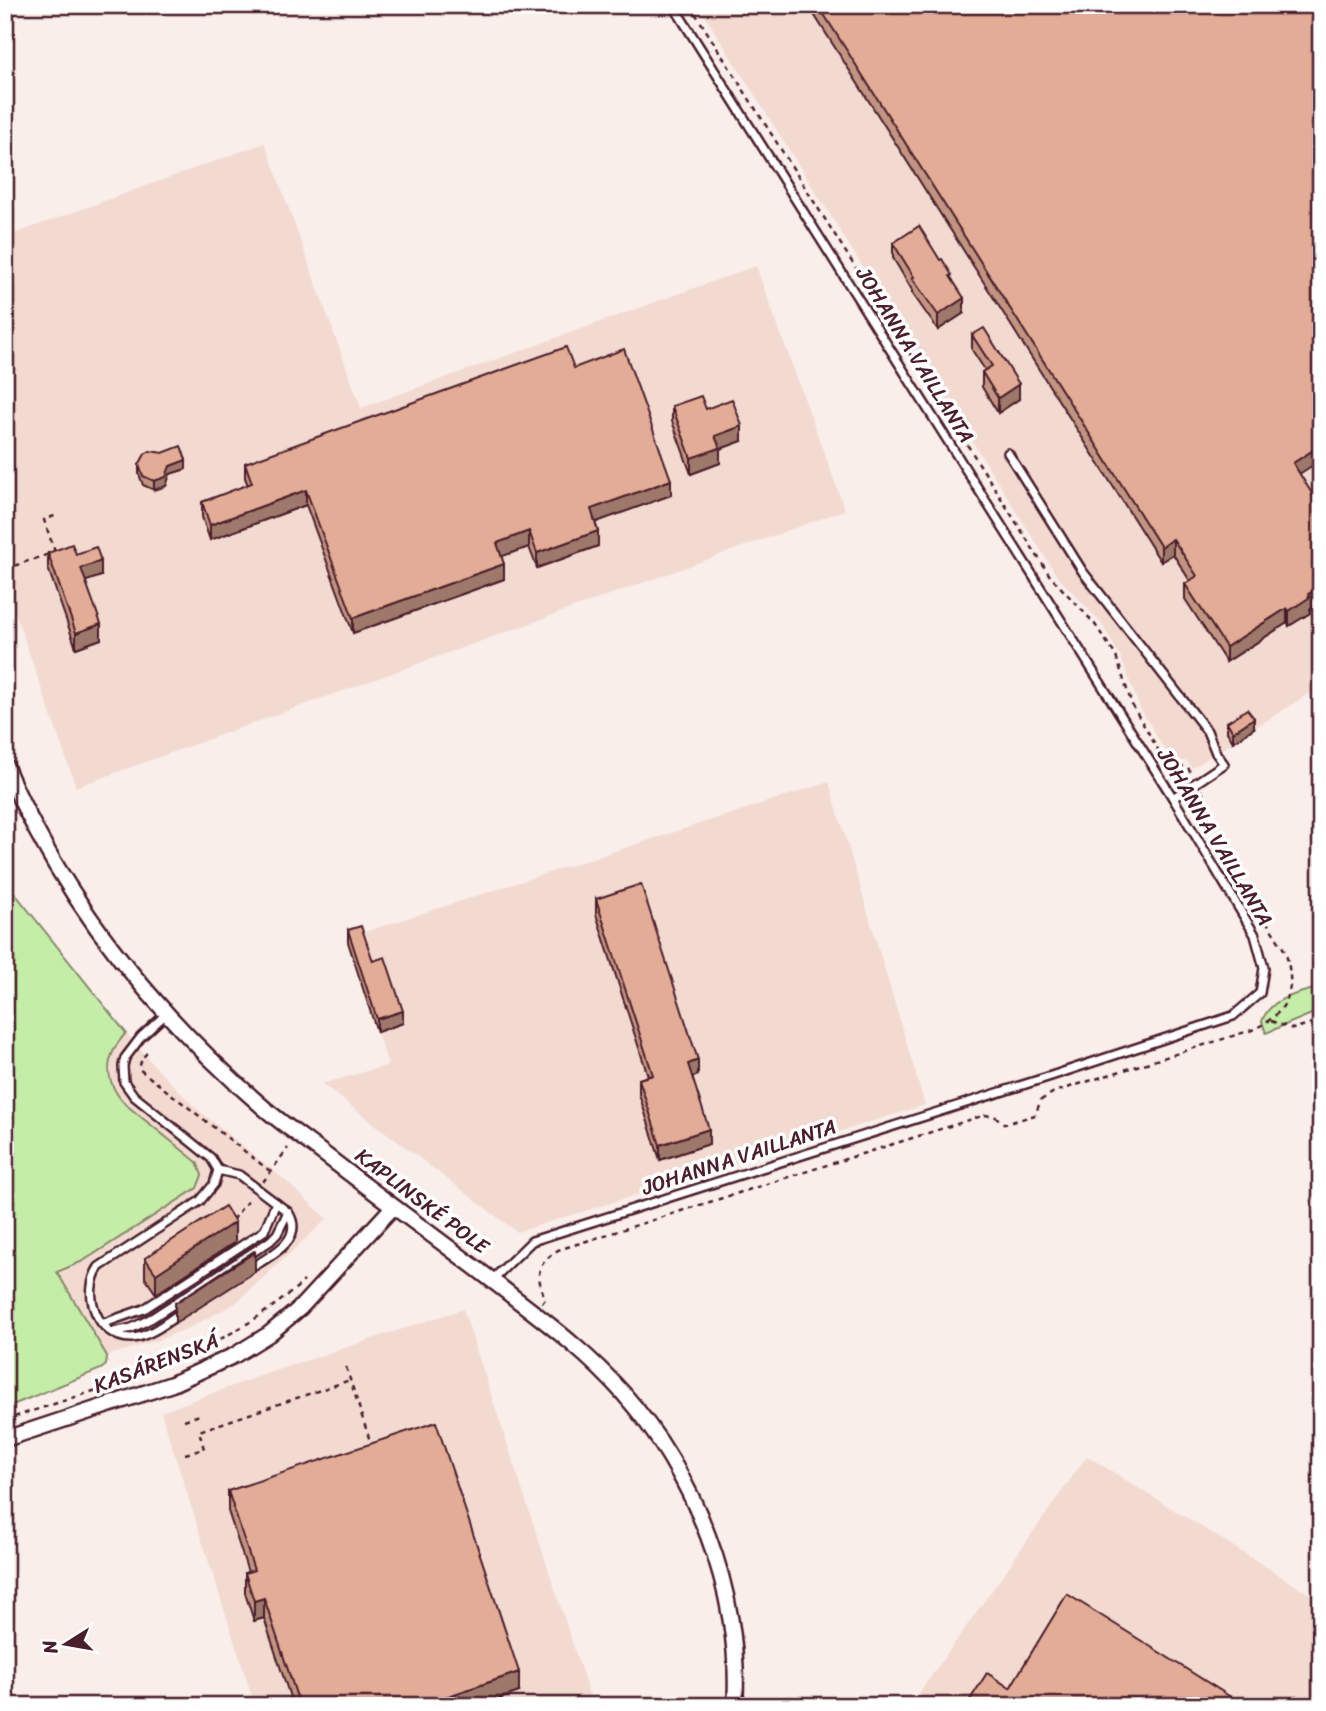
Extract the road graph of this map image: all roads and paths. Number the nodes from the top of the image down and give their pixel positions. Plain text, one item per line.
1 (673, 5) edge
2 (690, 5) edge
3 (1008, 453) dead end
4 (57, 515) dead end
5 (5, 569) edge
6 (5, 765) edge
7 (1196, 783) junction
8 (1173, 798) junction
9 (166, 1014) junction
10 (1321, 1020) edge
11 (1271, 1021) junction
12 (147, 1053) dead end
13 (288, 1148) dead end
14 (218, 1170) junction
15 (276, 1203) junction
16 (393, 1207) junction
17 (288, 1212) junction
18 (240, 1275) edge
19 (309, 1276) dead end
20 (492, 1280) junction
21 (183, 1311) edge
22 (535, 1313) junction
23 (104, 1323) junction
24 (113, 1332) junction
25 (346, 1367) dead end
26 (350, 1380) junction
27 (200, 1415) dead end
28 (5, 1420) edge
29 (184, 1420) dead end
30 (5, 1439) edge
31 (374, 1452) edge
32 (185, 1454) dead end
33 (735, 1706) edge

1 - 8 lane, JOHANNA VAILLANTA
2 - 7 path
3 - 7 lane
4 - 5 path
6 - 9 street, KAPLINSKÉ POLE
7 - 8 lane
7 - 11 path
8 - 20 lane, JOHANNA VAILLANTA
9 - 14 lane
9 - 16 street, KAPLINSKÉ POLE
10 - 11 path
11 - 22 path
12 - 13 path
14 - 15 lane
14 - 23 lane
15 - 17 lane
15 - 23 lane
16 - 20 street, KAPLINSKÉ POLE
16 - 30 street, KASÁRENSKÁ
17 - 18 lane
17 - 24 lane
19 - 28 path
20 - 22 street, KAPLINSKÉ POLE
21 - 24 lane
22 - 33 street, KAPLINSKÉ POLE
23 - 24 lane
25 - 26 path
26 - 31 path
26 - 32 path
27 - 29 path

